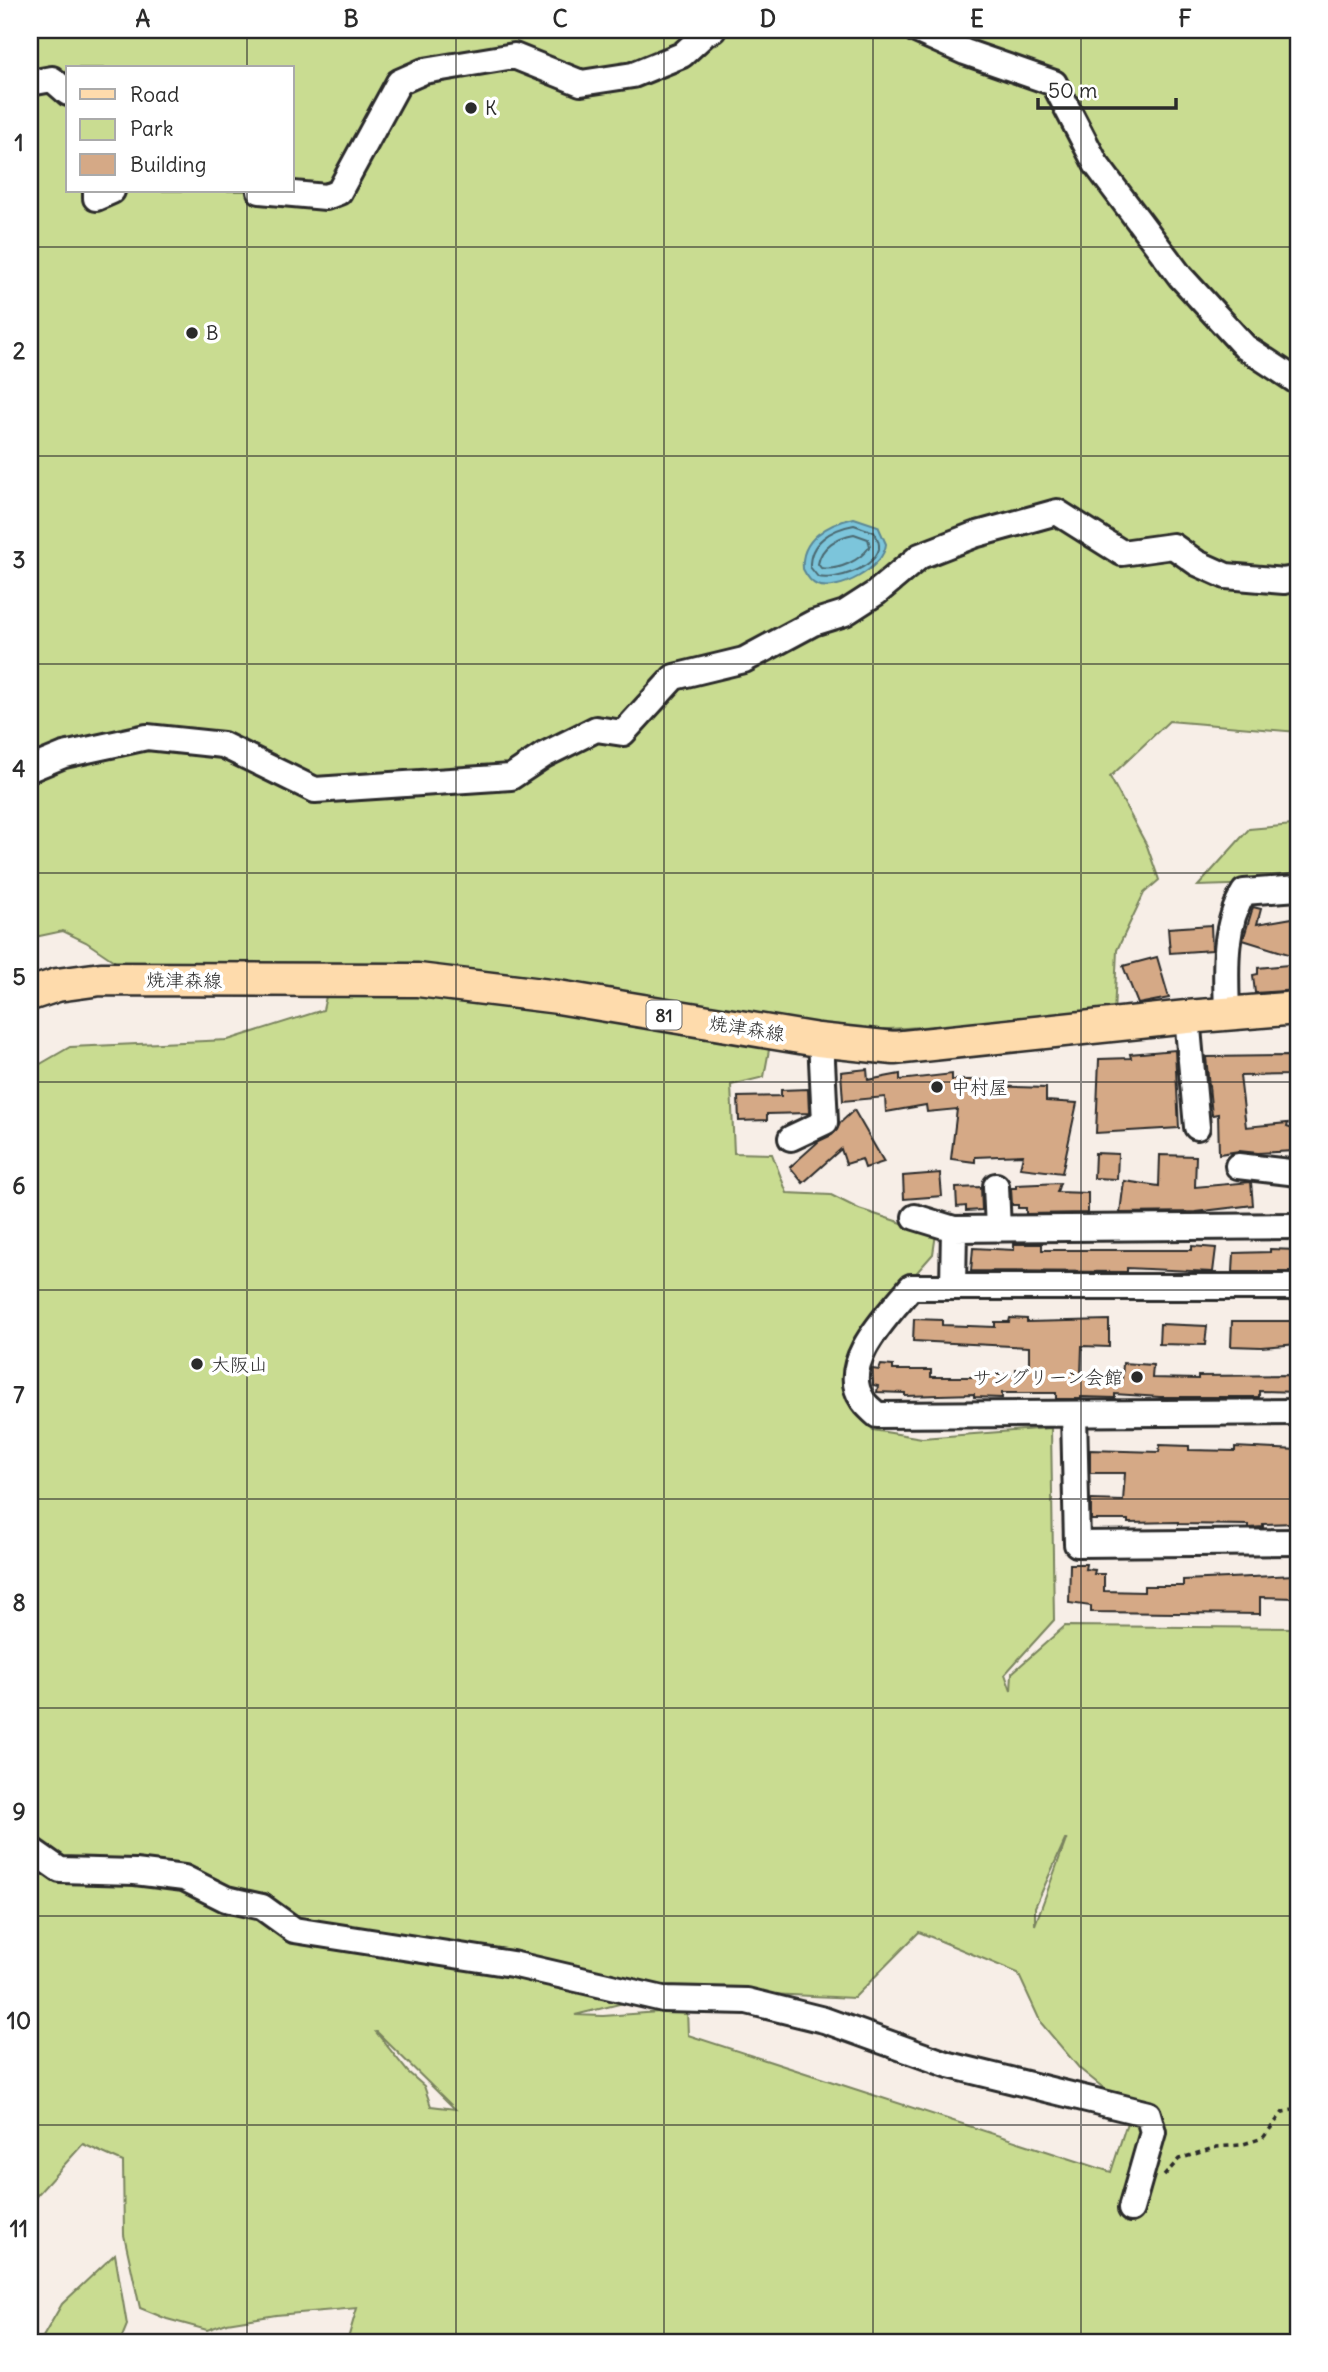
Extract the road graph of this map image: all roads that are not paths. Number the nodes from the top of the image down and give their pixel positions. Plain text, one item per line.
1 (713, 30) edge
2 (916, 30) edge
3 (30, 83) edge
4 (66, 91) edge
5 (96, 192) edge
6 (110, 192) edge
7 (271, 192) edge
8 (1298, 382) edge
9 (1298, 578) edge
10 (30, 769) edge
11 (1298, 888) edge
12 (30, 994) edge
13 (1298, 1008) edge
14 (1227, 1014) junction
15 (1186, 1017) junction
16 (821, 1040) junction
17 (1197, 1127) dead end
18 (791, 1138) dead end
19 (1238, 1166) dead end
20 (1298, 1173) edge
21 (996, 1186) dead end
22 (915, 1217) dead end
23 (1298, 1226) edge
24 (954, 1229) junction
25 (998, 1229) junction
26 (953, 1286) junction
27 (1298, 1287) edge
28 (1298, 1412) edge
29 (1074, 1414) junction
30 (1298, 1542) edge
31 (30, 1849) edge
32 (1131, 2209) dead end

1 - 7 street
2 - 8 street
3 - 4 street
5 - 6 street
9 - 10 street
11 - 14 street
12 - 16 main road, 焼津森線 / 81
13 - 14 main road, 焼津森線 / 81
14 - 15 main road, 焼津森線 / 81
15 - 16 main road, 焼津森線 / 81
15 - 17 street
16 - 18 street
19 - 20 street
21 - 25 street
22 - 24 street
23 - 25 street
24 - 25 street
24 - 26 street
26 - 27 street
26 - 29 street
28 - 29 street
29 - 30 street
31 - 32 street

